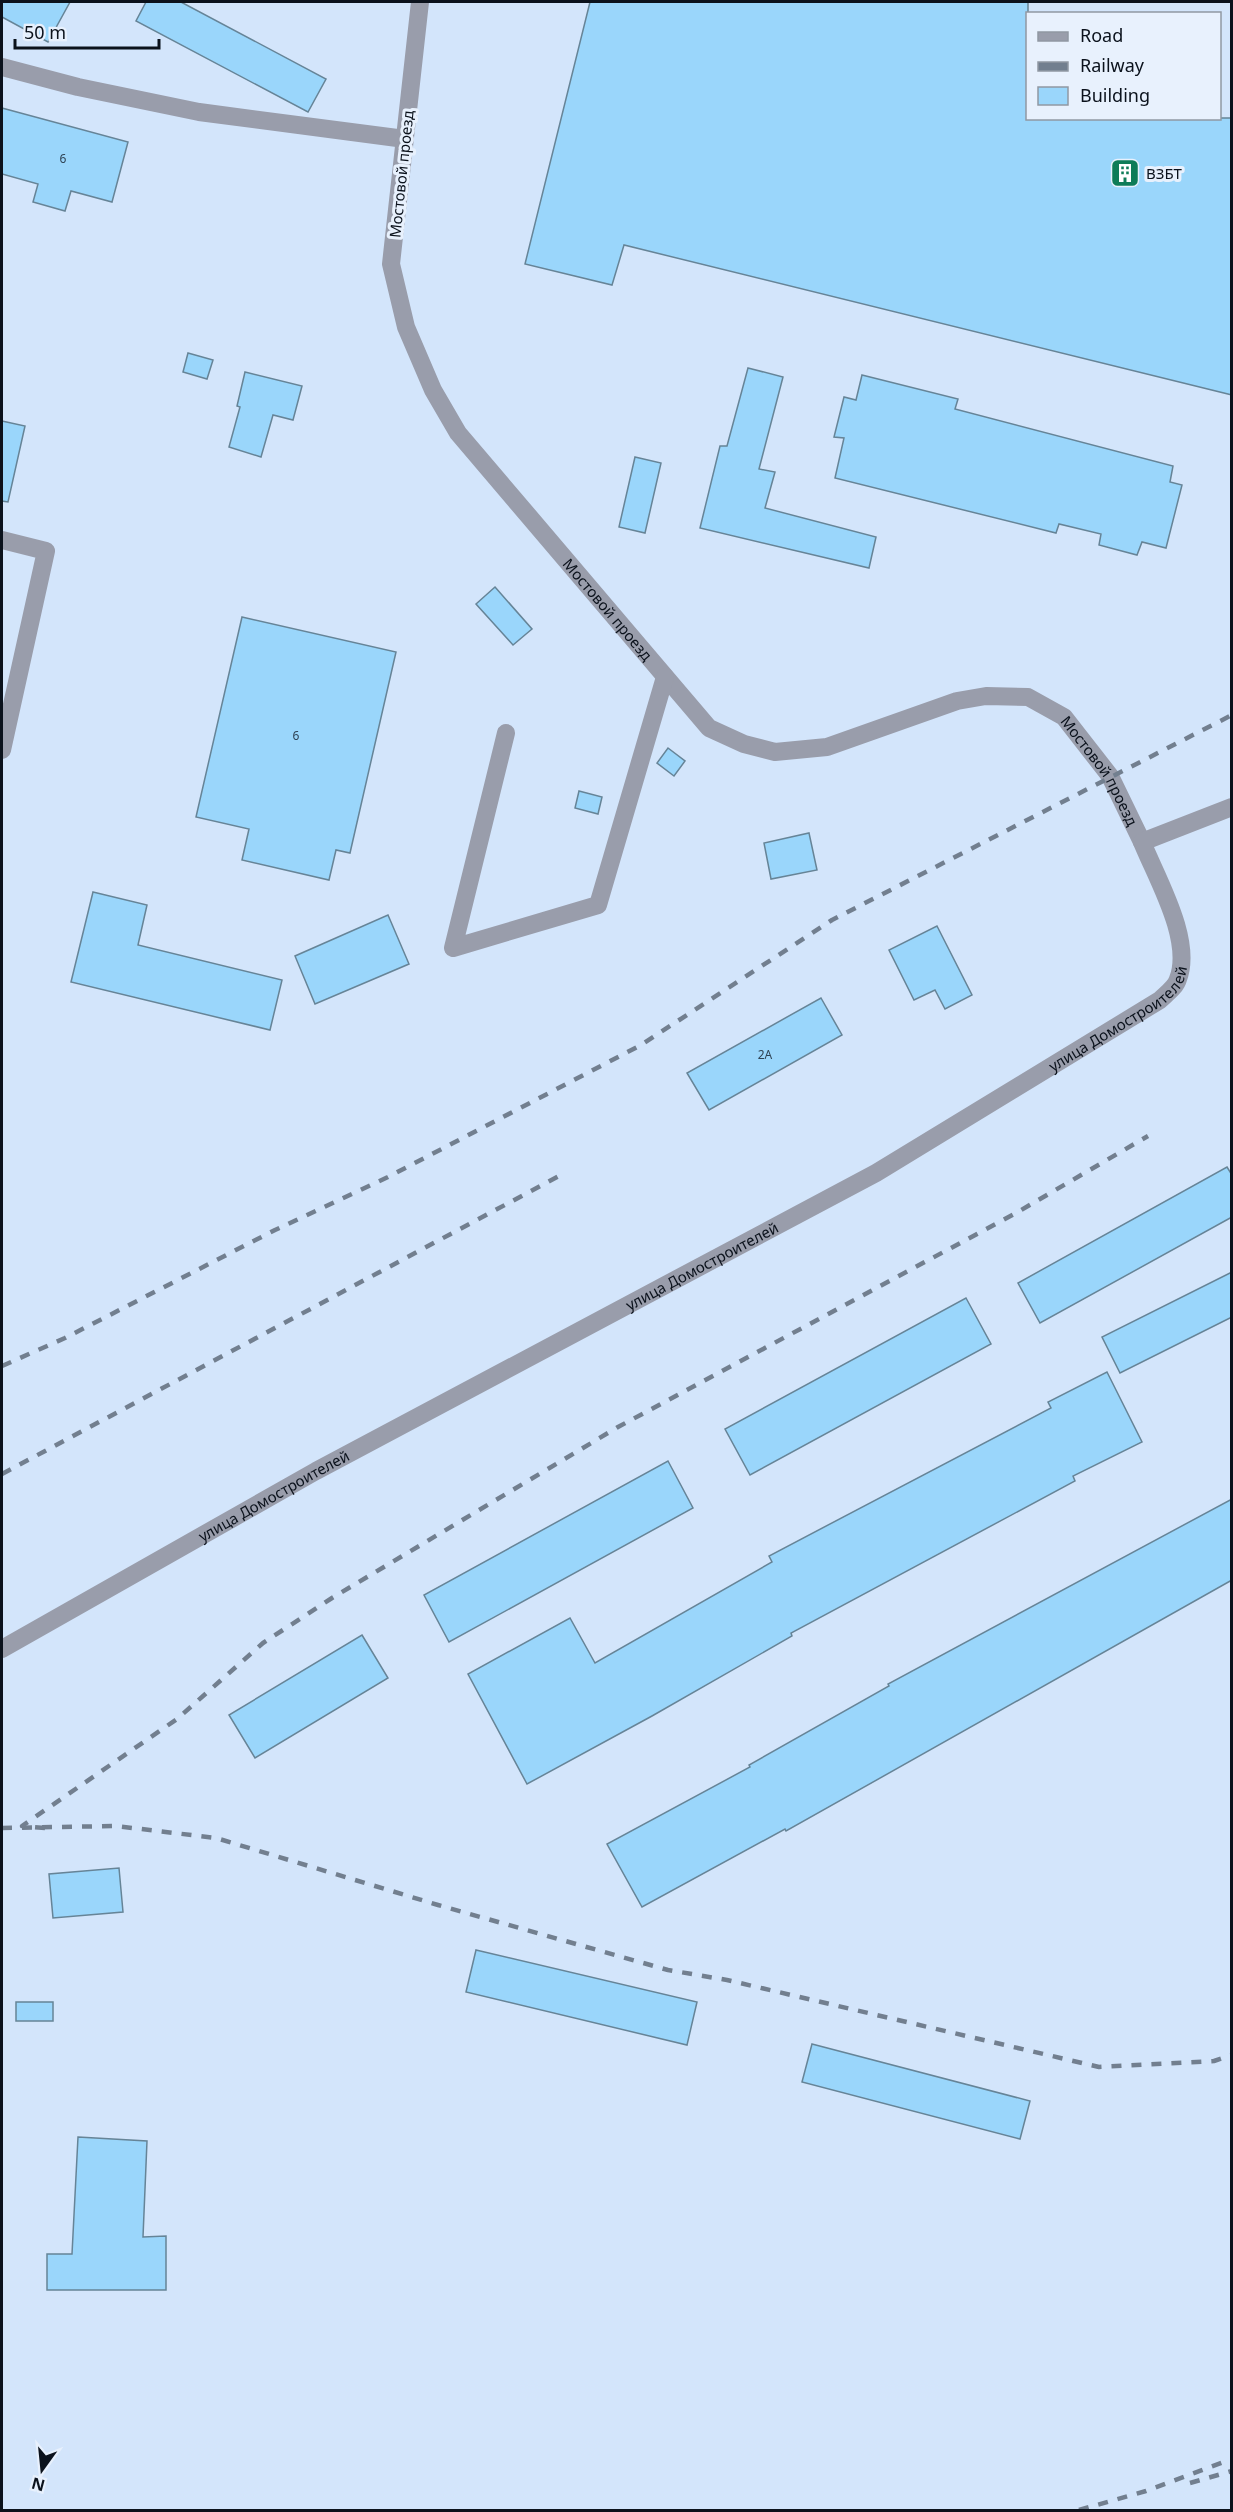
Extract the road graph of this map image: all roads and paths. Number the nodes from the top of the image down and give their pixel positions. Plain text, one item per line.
1 (420, 2) edge
2 (2, 67) edge
3 (405, 139) junction
4 (2, 540) edge
5 (665, 677) junction
6 (506, 733) dead end
7 (2, 750) edge
8 (1232, 807) edge
9 (1142, 842) junction
10 (2, 1649) edge

1 - 3 street, Мостовой проезд
2 - 3 street
3 - 5 street, Мостовой проезд
4 - 7 street
5 - 6 street
5 - 9 street, Мостовой проезд
8 - 9 street
9 - 10 street, улица Домостроителей

